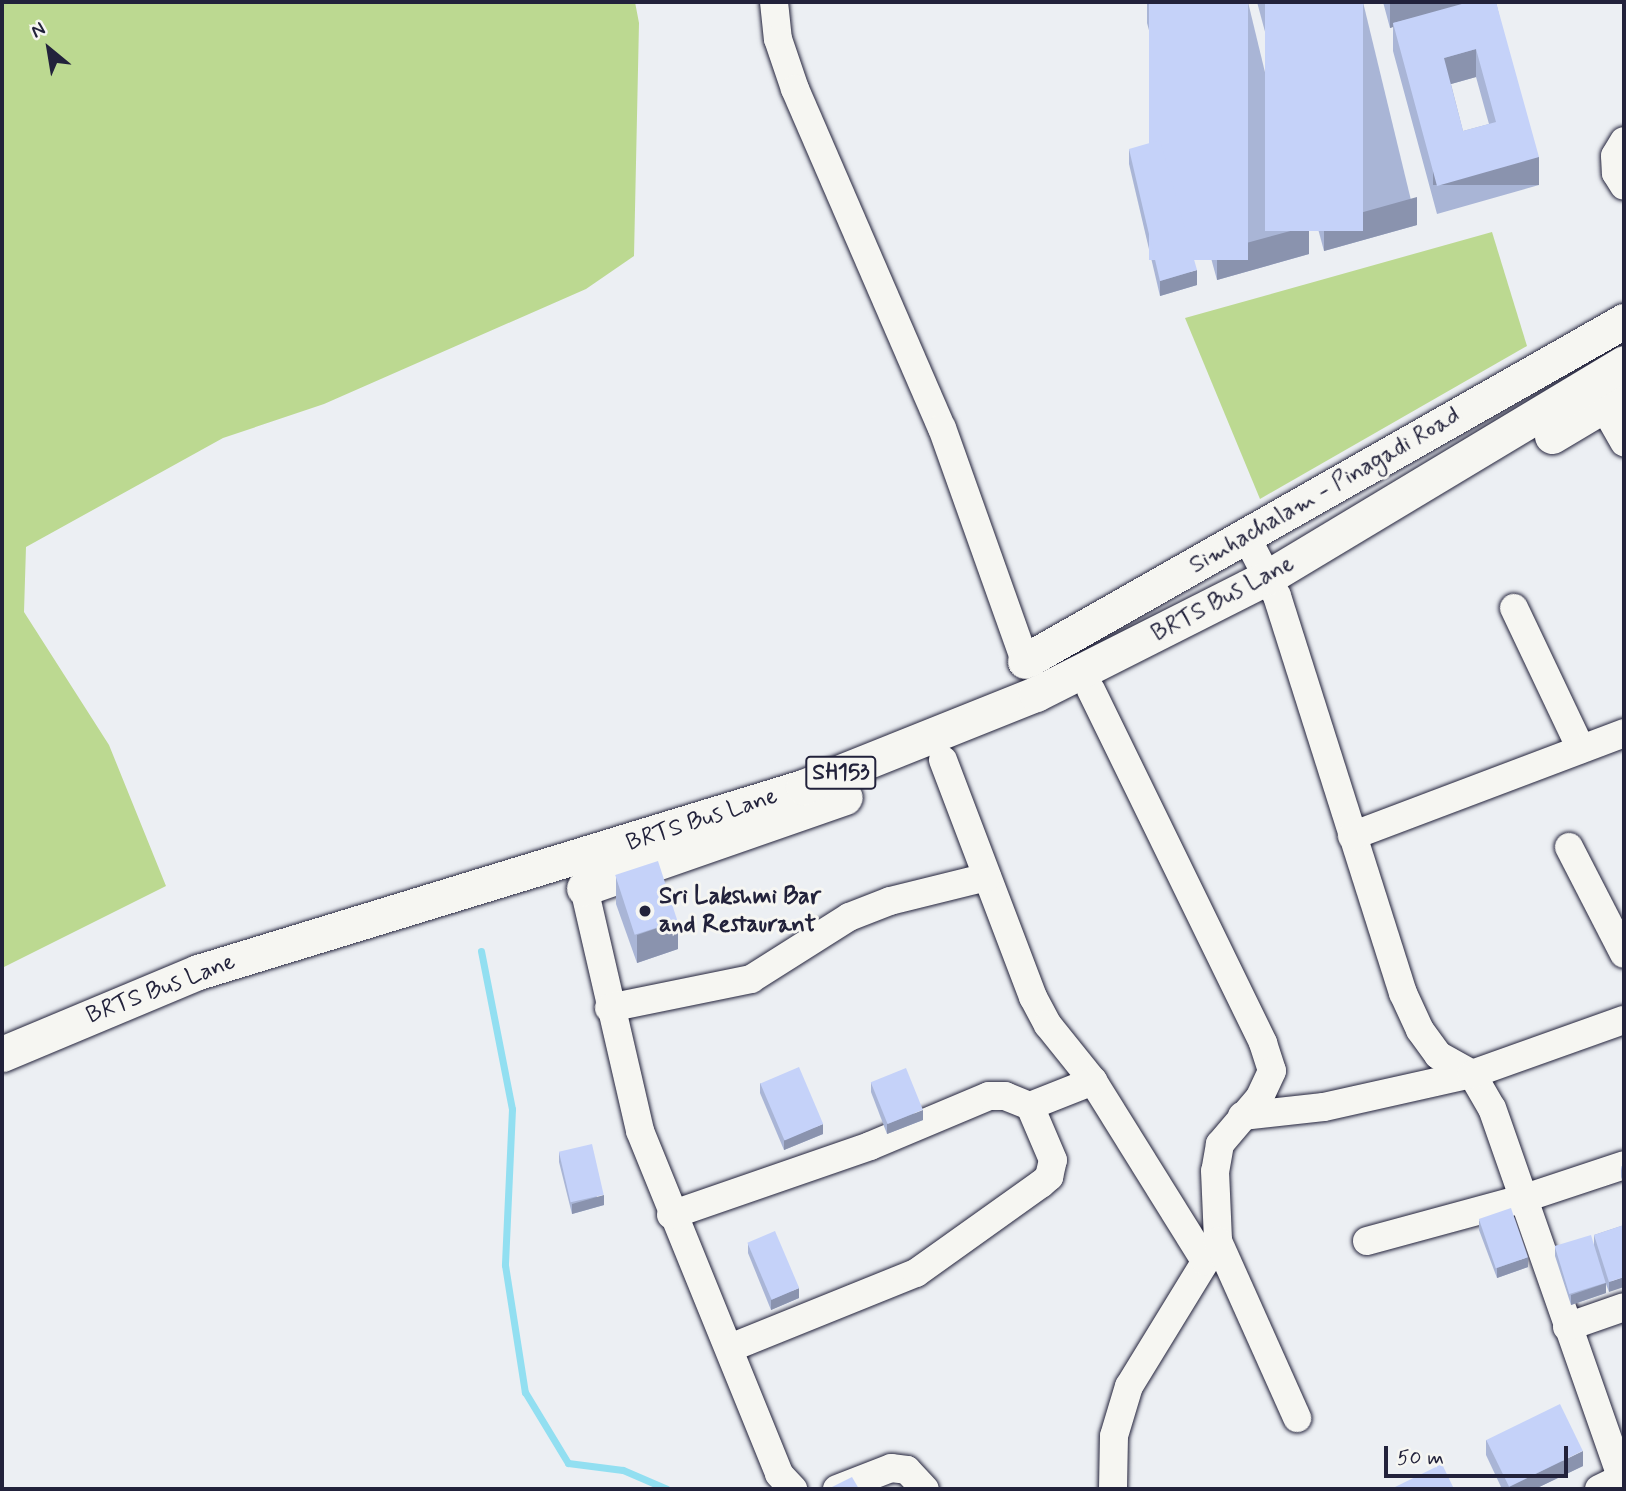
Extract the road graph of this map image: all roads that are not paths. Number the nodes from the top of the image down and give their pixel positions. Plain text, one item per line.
1 (774, 2) edge
2 (1624, 141) edge
3 (1624, 186) edge
4 (1624, 321) edge
5 (1624, 363) edge
6 (1614, 399) edge
7 (1624, 442) edge
8 (1247, 538) junction
9 (1273, 587) junction
10 (1514, 608) dead end
11 (1025, 661) joint
12 (1091, 690) junction
13 (1624, 733) edge
14 (1581, 749) junction
15 (943, 760) junction
16 (1352, 835) junction
17 (1569, 847) dead end
18 (987, 877) junction
19 (584, 888) joint
20 (1624, 954) edge
21 (610, 1008) junction
22 (1624, 1020) edge
23 (2, 1054) edge
24 (1472, 1074) junction
25 (1093, 1081) junction
26 (1030, 1106) junction
27 (1242, 1116) junction
28 (1624, 1165) edge
29 (1525, 1199) junction
30 (671, 1215) junction
31 (1367, 1241) dead end
32 (1212, 1251) junction
33 (1624, 1307) edge
34 (1567, 1327) junction
35 (730, 1348) junction
36 (1297, 1418) dead end
37 (1617, 1482) edge
38 (793, 1489) edge
39 (837, 1489) edge
40 (925, 1489) edge
41 (1113, 1489) edge

1 - 11 street
2 - 3 street
4 - 8 main road, Simhachalam - Pinagadi Road
5 - 9 main road, BRTS Bus Lane / SH153
6 - 7 street
6 - 9 main road
8 - 9 street
8 - 11 main road, Simhachalam - Pinagadi Road
9 - 12 main road
9 - 16 street
9 - 23 main road, BRTS Bus Lane / SH153
10 - 14 street
12 - 15 main road
12 - 27 street
13 - 14 street
14 - 16 street
15 - 18 street
15 - 19 main road
16 - 24 street
17 - 20 street
18 - 21 street
18 - 25 street
19 - 21 street
21 - 30 street
22 - 24 street
24 - 27 street
24 - 29 street
25 - 26 street
25 - 32 street
26 - 30 street
26 - 35 street
27 - 32 street
28 - 29 street
29 - 31 street
29 - 34 street
30 - 35 street
32 - 36 street
32 - 41 street
33 - 34 street
34 - 37 street
35 - 38 street
39 - 40 street

